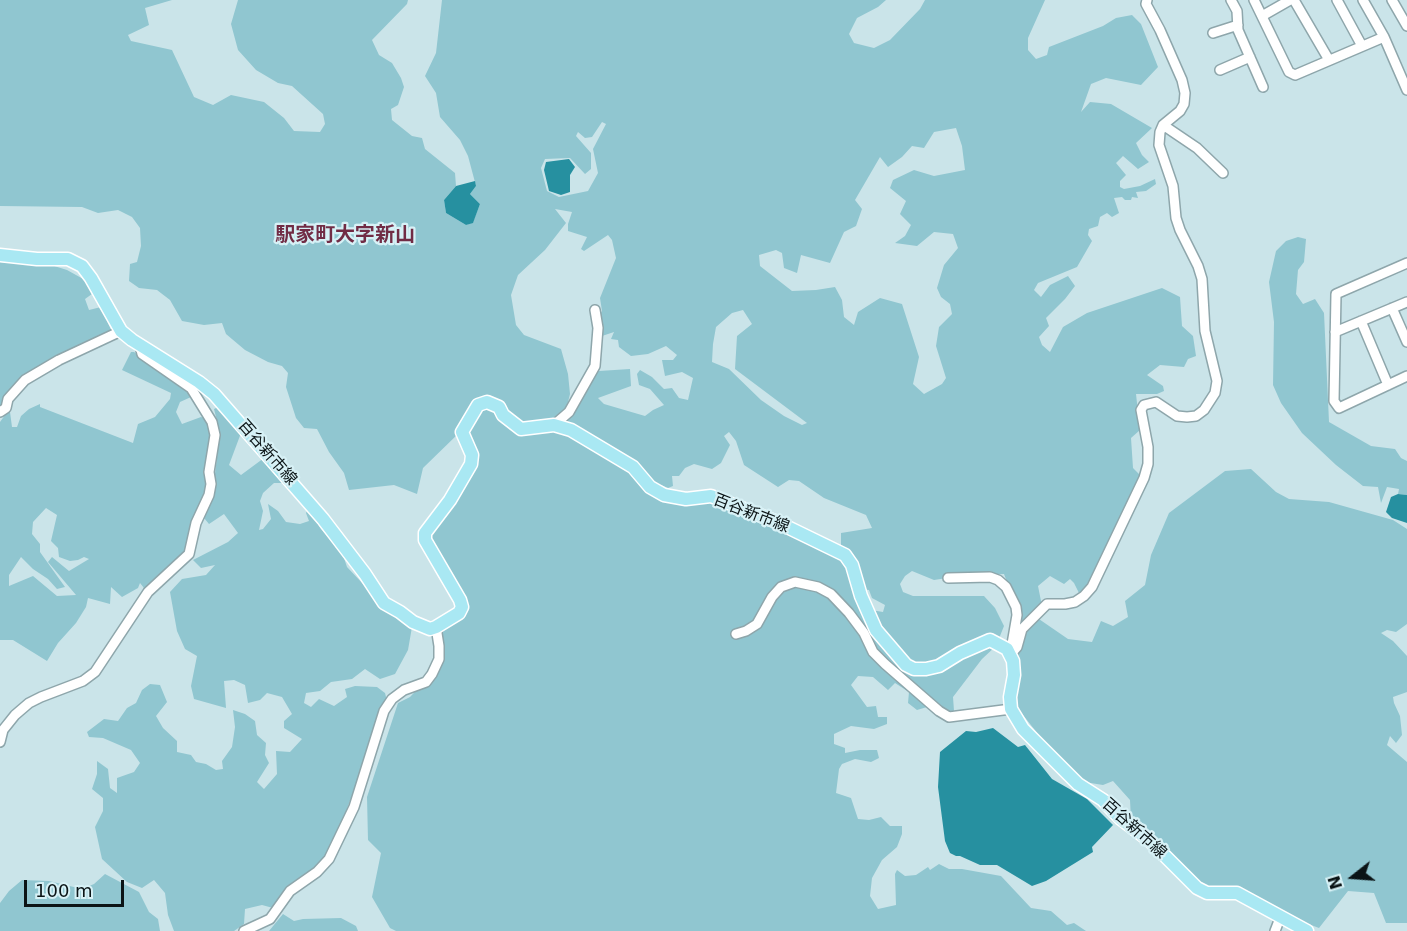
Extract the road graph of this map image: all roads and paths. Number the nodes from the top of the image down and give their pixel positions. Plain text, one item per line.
1 (1147, 0) edge
2 (1231, 0) edge
3 (1254, 0) edge
4 (1292, 0) edge
5 (1337, 0) edge
6 (1363, 0) edge
7 (1392, 0) edge
8 (1262, 16) junction
9 (1238, 25) junction
10 (1407, 26) edge
11 (1213, 33) dead end
12 (1384, 37) junction
13 (1362, 46) junction
14 (1250, 57) junction
15 (1329, 60) junction
16 (1220, 70) dead end
17 (1263, 87) dead end
18 (1407, 90) edge
19 (1163, 125) junction
20 (1223, 173) dead end
21 (0, 255) edge
22 (1407, 263) edge
23 (1407, 302) edge
24 (1392, 308) junction
25 (594, 310) dead end
26 (1361, 321) junction
27 (121, 332) junction
28 (1335, 332) junction
29 (1407, 342) edge
30 (140, 346) junction
31 (1407, 376) edge
32 (1388, 385) junction
33 (0, 412) edge
34 (554, 424) junction
35 (948, 578) dead end
36 (436, 627) junction
37 (736, 634) dead end
38 (1010, 655) junction
39 (1011, 709) junction
40 (4, 724) edge
41 (0, 742) edge
42 (1280, 918) junction
43 (244, 931) edge
44 (1275, 931) edge
45 (1307, 931) edge

1 - 19 street
2 - 9 street
3 - 8 street
4 - 8 street
4 - 15 street
5 - 13 street
6 - 12 street
7 - 10 street
8 - 15 street
9 - 11 street
9 - 14 street
12 - 13 street
12 - 18 street
13 - 15 street
14 - 16 street
14 - 17 street
19 - 20 street
19 - 38 street
21 - 27 main road, 百谷新市線
22 - 28 street
23 - 24 street
24 - 26 street
24 - 29 street
25 - 34 street
26 - 28 street
26 - 32 street
27 - 30 main road, 百谷新市線
27 - 33 street
28 - 32 street
30 - 36 main road, 百谷新市線
30 - 40 street
31 - 32 street
34 - 36 main road
34 - 38 main road, 百谷新市線
35 - 38 street
36 - 43 street
37 - 39 street
38 - 39 main road
39 - 42 main road, 百谷新市線
40 - 41 street
42 - 44 street
42 - 45 main road, 百谷新市線

